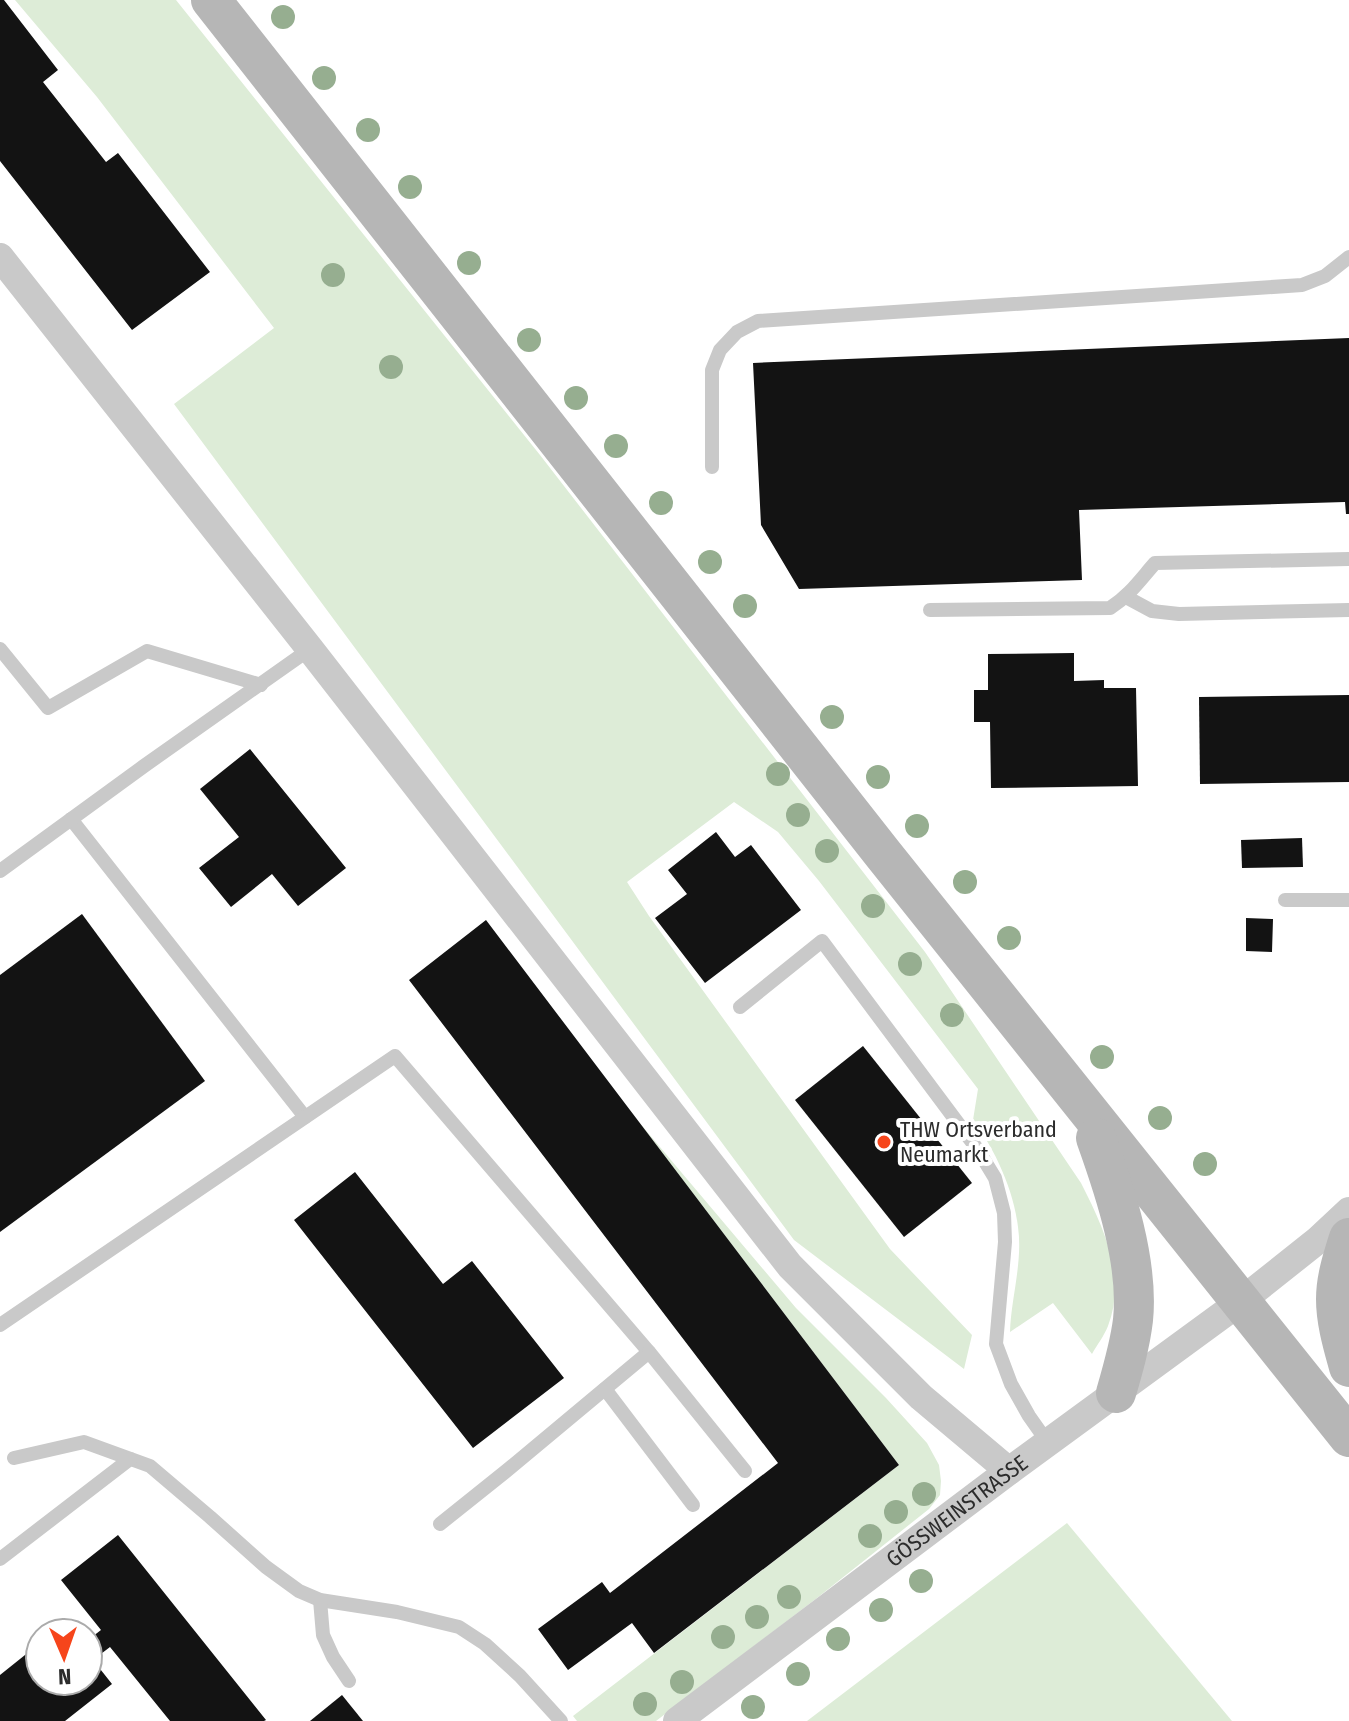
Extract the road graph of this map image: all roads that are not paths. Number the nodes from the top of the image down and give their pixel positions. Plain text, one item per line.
1 (211, 0) edge
2 (0, 257) edge
3 (1349, 257) edge
4 (712, 467) dead end
5 (1349, 559) edge
6 (1126, 597) junction
7 (930, 610) dead end
8 (1349, 610) edge
9 (0, 649) edge
10 (310, 649) junction
11 (261, 685) junction
12 (71, 819) junction
13 (0, 871) edge
14 (1285, 900) dead end
15 (1349, 900) edge
16 (740, 1007) dead end
17 (1085, 1108) junction
18 (305, 1117) junction
19 (1349, 1211) edge
20 (1349, 1238) edge
21 (1240, 1302) junction
22 (0, 1325) edge
23 (649, 1352) junction
24 (1349, 1367) edge
25 (605, 1389) junction
26 (1116, 1393) junction
27 (1349, 1437) edge
28 (1048, 1443) junction
29 (14, 1458) dead end
30 (130, 1459) junction
31 (745, 1471) dead end
32 (1009, 1471) junction
33 (693, 1505) dead end
34 (440, 1524) dead end
35 (0, 1559) edge
36 (320, 1600) junction
37 (349, 1681) dead end
38 (560, 1721) edge
39 (677, 1721) edge

1 - 17 main road
2 - 10 street
3 - 4 lane
5 - 6 lane
6 - 7 lane
6 - 8 lane
9 - 11 lane
10 - 11 lane
10 - 32 street
11 - 12 lane
12 - 13 lane
12 - 18 lane
14 - 15 lane
16 - 28 lane
17 - 21 main road
17 - 26 main road
18 - 22 lane
18 - 23 lane
19 - 21 street, GÖSSWEINSTRASSE
20 - 24 main road
21 - 26 street, GÖSSWEINSTRASSE
21 - 27 main road
23 - 25 lane
23 - 31 lane
25 - 33 lane
25 - 34 lane
26 - 28 street, GÖSSWEINSTRASSE
28 - 32 street, GÖSSWEINSTRASSE
29 - 30 lane
30 - 35 lane
30 - 36 lane
32 - 39 street, GÖSSWEINSTRASSE
36 - 37 lane
36 - 38 lane

